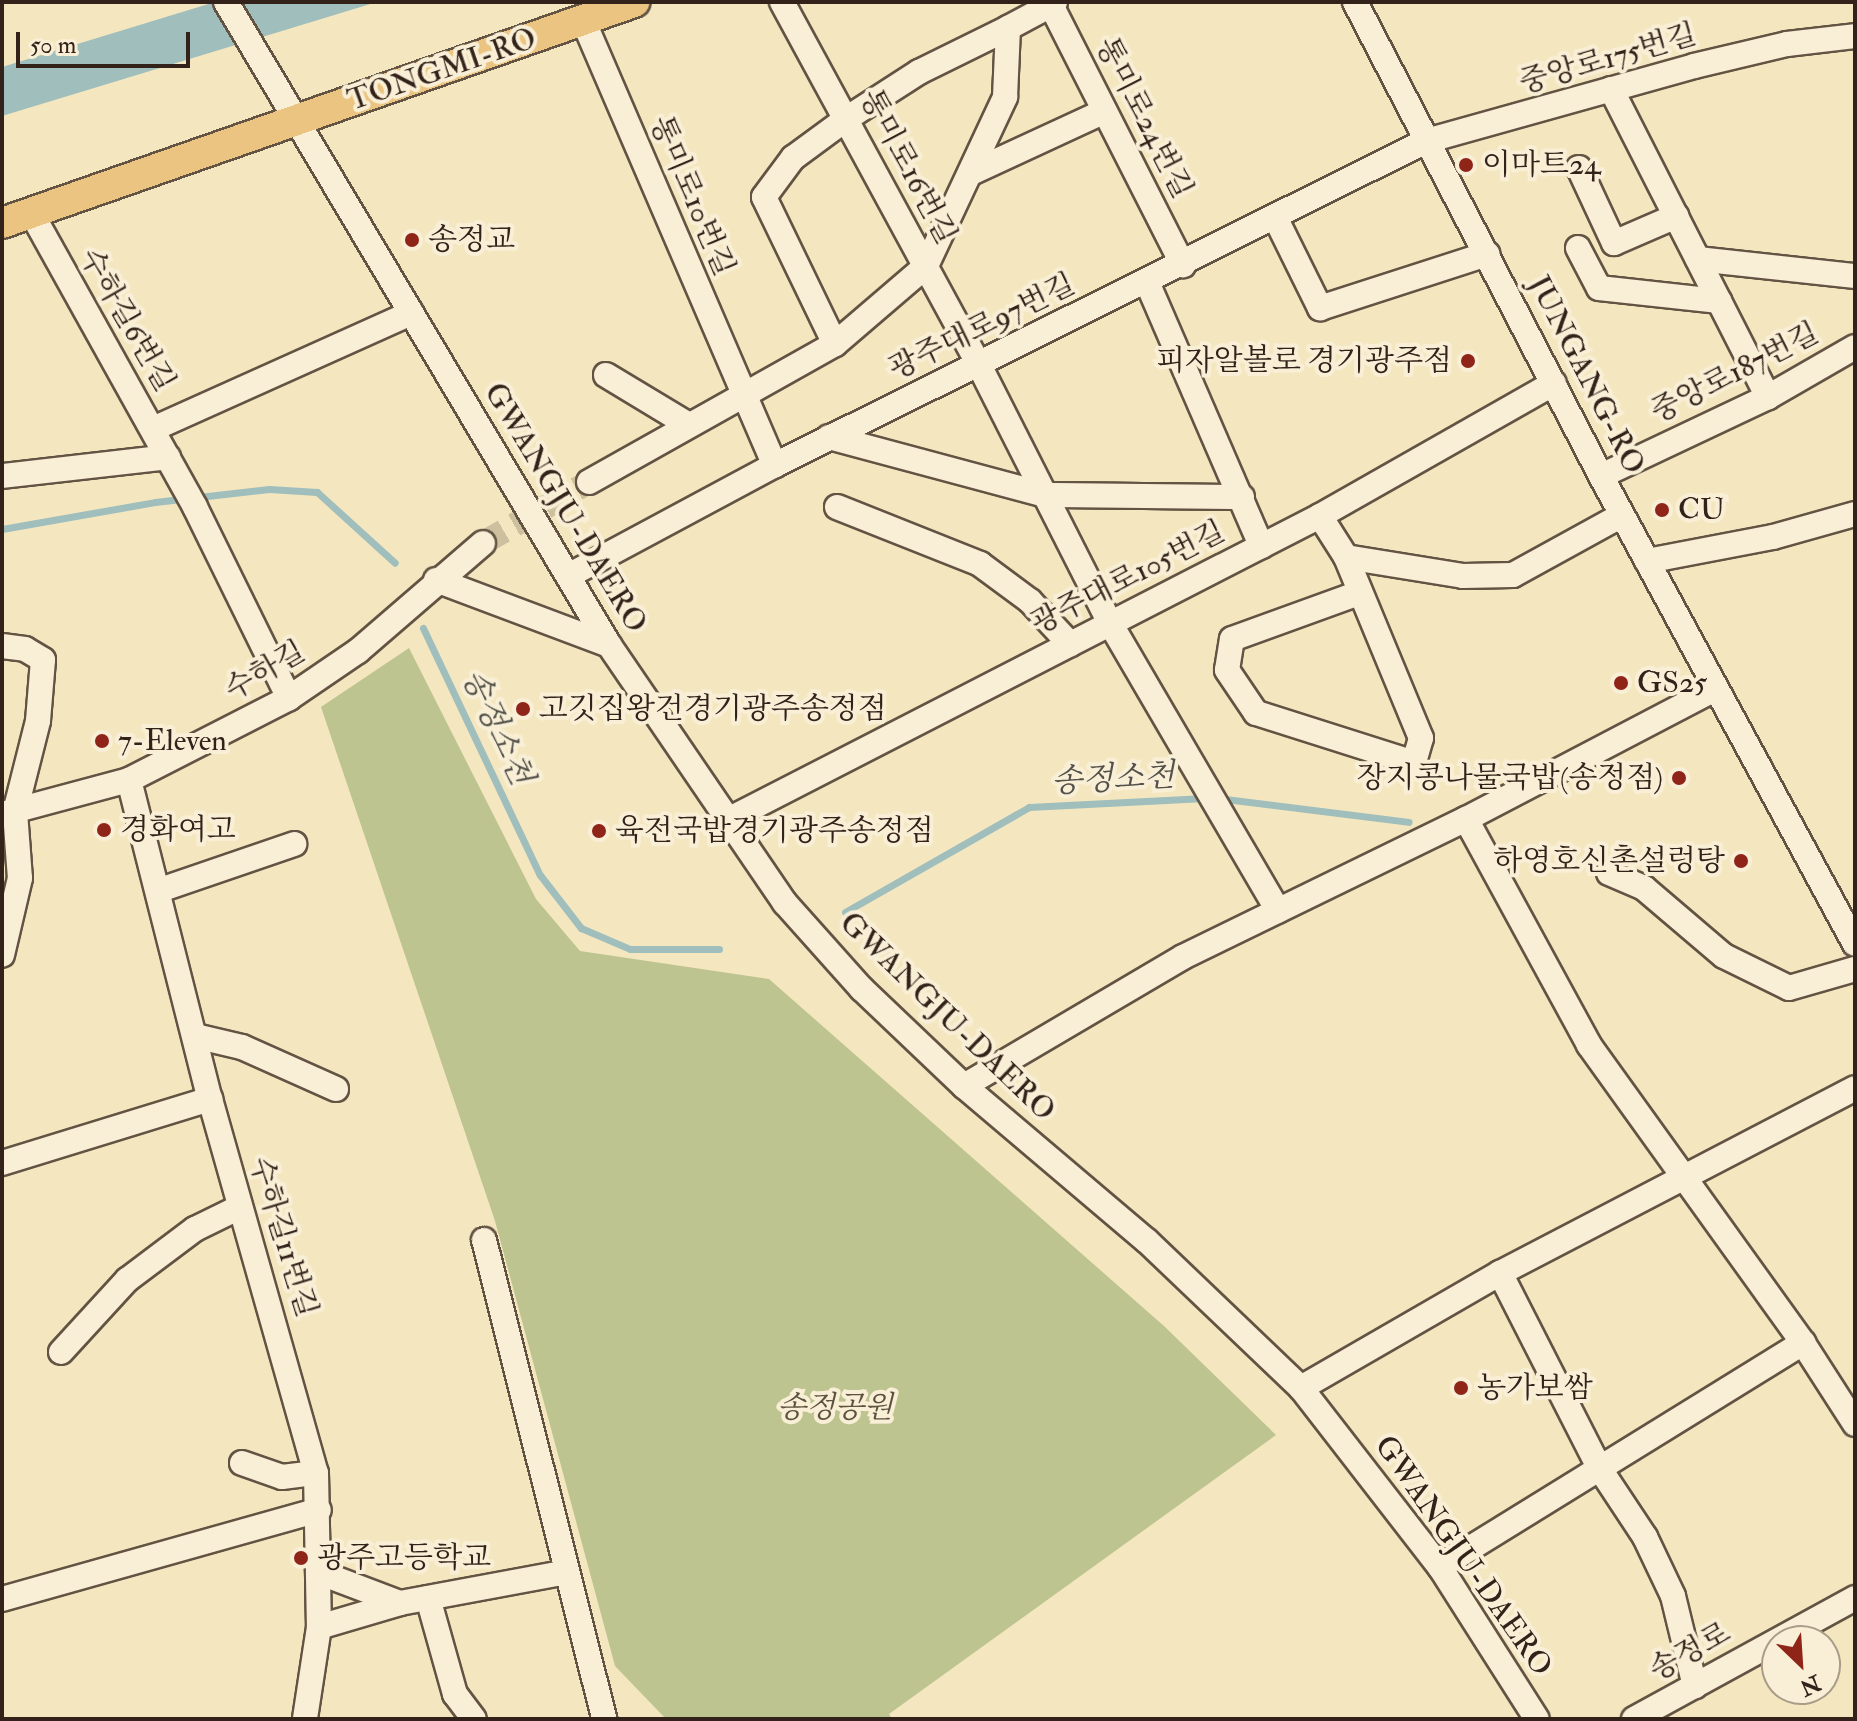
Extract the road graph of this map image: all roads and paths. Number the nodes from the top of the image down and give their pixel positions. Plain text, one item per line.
1 (226, 2) edge
2 (634, 2) edge
3 (782, 2) edge
4 (1355, 2) edge
5 (1053, 3) edge
6 (583, 20) junction
7 (1008, 28) junction
8 (1855, 36) edge
9 (1611, 89) junction
10 (1105, 111) junction
11 (846, 119) junction
12 (295, 121) junction
13 (1426, 141) junction
14 (1579, 168) dead end
15 (973, 172) junction
16 (32, 214) junction
17 (1676, 216) junction
18 (1275, 217) junction
19 (2, 223) edge
20 (1578, 248) dead end
21 (1487, 254) junction
22 (1698, 259) junction
23 (1183, 265) junction
24 (926, 266) junction
25 (1855, 276) edge
26 (1147, 282) junction
27 (1719, 301) junction
28 (411, 313) junction
29 (835, 344) junction
30 (1855, 347) edge
31 (978, 363) junction
32 (606, 375) dead end
33 (1554, 383) junction
34 (742, 397) junction
35 (1768, 397) junction
36 (689, 425) junction
37 (153, 429) junction
38 (829, 437) junction
39 (168, 457) junction
40 (775, 465) junction
41 (2, 476) edge
42 (1601, 476) junction
43 (589, 482) tunnel mouth
44 (1045, 495) junction
45 (1242, 497) junction
46 (837, 507) dead end
47 (1855, 514) edge
48 (1622, 515) junction
49 (1320, 516) junction
50 (483, 543) tunnel mouth
51 (1261, 546) junction
52 (1346, 557) junction
53 (1647, 561) junction
54 (568, 576) junction
55 (436, 580) junction
56 (1359, 593) junction
57 (1110, 623) junction
58 (1070, 644) junction
59 (609, 645) junction
60 (2, 646) edge
61 (1715, 689) junction
62 (289, 698) junction
63 (129, 780) junction
64 (9, 813) edge
65 (1466, 819) junction
66 (726, 821) junction
67 (294, 844) dead end
68 (1609, 873) dead end
69 (160, 890) junction
70 (1278, 910) junction
71 (1855, 944) edge
72 (2, 955) edge
73 (1855, 969) edge
74 (195, 1036) junction
75 (964, 1086) junction
76 (1855, 1088) edge
77 (336, 1089) dead end
78 (210, 1099) junction
79 (2, 1163) edge
80 (1686, 1177) junction
81 (240, 1207) junction
82 (484, 1240) dead end
83 (1500, 1273) junction
84 (1803, 1343) junction
85 (61, 1352) dead end
86 (1301, 1388) junction
87 (1855, 1424) edge
88 (242, 1463) dead end
89 (1600, 1469) junction
90 (316, 1473) junction
91 (319, 1510) junction
92 (1440, 1567) junction
93 (318, 1572) junction
94 (567, 1572) junction
95 (428, 1598) junction
96 (1855, 1598) edge
97 (2, 1599) edge
98 (400, 1603) junction
99 (319, 1627) junction
100 (1695, 1686) junction
101 (305, 1719) edge
102 (474, 1719) edge
103 (604, 1719) edge
104 (1537, 1719) edge
105 (1634, 1719) edge

1 - 12 street, GWANGJU-DAERO
2 - 6 main road, TONGMI-RO
3 - 11 street, 통미로16번길
4 - 13 street, JUNGANG-RO
5 - 7 street
5 - 10 street, 통미로24번길
6 - 12 main road, TONGMI-RO
6 - 34 street, 통미로10번길
7 - 11 street
7 - 15 street
8 - 9 street, 중앙로175번길
9 - 13 street, 중앙로175번길
9 - 17 street
10 - 15 street
10 - 23 street, 통미로24번길
11 - 24 street, 통미로16번길
11 - 29 street
12 - 16 main road, TONGMI-RO
12 - 28 street, GWANGJU-DAERO
13 - 18 street, 광주대로97번길
13 - 21 street, JUNGANG-RO
14 - 17 street
15 - 24 street
16 - 19 main road, TONGMI-RO
16 - 37 street, 수하길6번길
17 - 22 street
18 - 21 street
18 - 23 street, 광주대로97번길
20 - 27 street
21 - 33 street, JUNGANG-RO
22 - 25 street
22 - 27 street
23 - 26 street, 광주대로97번길
24 - 29 street
24 - 31 street, 통미로16번길
26 - 31 street, 광주대로97번길
26 - 45 street
27 - 35 street
28 - 37 street
28 - 54 street, GWANGJU-DAERO
29 - 34 street
30 - 35 street, 중앙로187번길
31 - 38 street, 광주대로97번길
31 - 44 street, 통미로16번길
32 - 36 street
33 - 42 street, JUNGANG-RO
33 - 49 street, 광주대로105번길
34 - 36 street
34 - 40 street, 통미로10번길
35 - 42 street, 중앙로187번길
36 - 43 street
37 - 39 street, 수하길6번길
38 - 40 street, 광주대로97번길
38 - 44 street
39 - 41 street
39 - 62 street, 수하길6번길
40 - 54 street, 광주대로97번길
42 - 48 street, JUNGANG-RO
44 - 45 street
44 - 57 street, 통미로16번길
45 - 51 street
46 - 58 street
47 - 53 street
48 - 52 street
48 - 53 street, JUNGANG-RO
49 - 51 street, 광주대로105번길
49 - 52 street
50 - 55 street, 수하길
51 - 57 street, 광주대로105번길
52 - 56 street
53 - 61 street, JUNGANG-RO
54 - 59 street, GWANGJU-DAERO
55 - 59 street
55 - 62 street, 수하길
56 - 56 street
57 - 58 street, 광주대로105번길
57 - 70 street, 통미로16번길
58 - 66 street, 광주대로105번길
59 - 66 street, GWANGJU-DAERO
60 - 64 street
61 - 65 street
61 - 71 street, JUNGANG-RO
62 - 63 street, 수하길
63 - 64 street, 수하길
63 - 69 street, 수하길11번길
64 - 72 street
65 - 70 street
65 - 80 street
66 - 75 street, GWANGJU-DAERO
67 - 69 street
68 - 73 street
69 - 74 street, 수하길11번길
70 - 75 street
74 - 77 street
74 - 78 street, 수하길11번길
75 - 86 street, GWANGJU-DAERO
76 - 80 street
78 - 79 street
78 - 81 street, 수하길11번길
80 - 83 street
80 - 84 street
81 - 85 street
81 - 90 street, 수하길11번길
82 - 94 street
83 - 86 street
83 - 89 street
84 - 87 street
84 - 89 street
86 - 92 street, GWANGJU-DAERO
88 - 90 street
89 - 92 street
89 - 100 street
90 - 91 street, 수하길11번길
91 - 93 street, 수하길11번길
91 - 97 street
92 - 104 street, GWANGJU-DAERO
93 - 98 street
93 - 99 street, 수하길11번길
94 - 95 street
94 - 103 street
95 - 98 street
95 - 102 street
96 - 100 street, 송정로
98 - 99 street
99 - 101 street, 수하길11번길
100 - 105 street, 송정로

